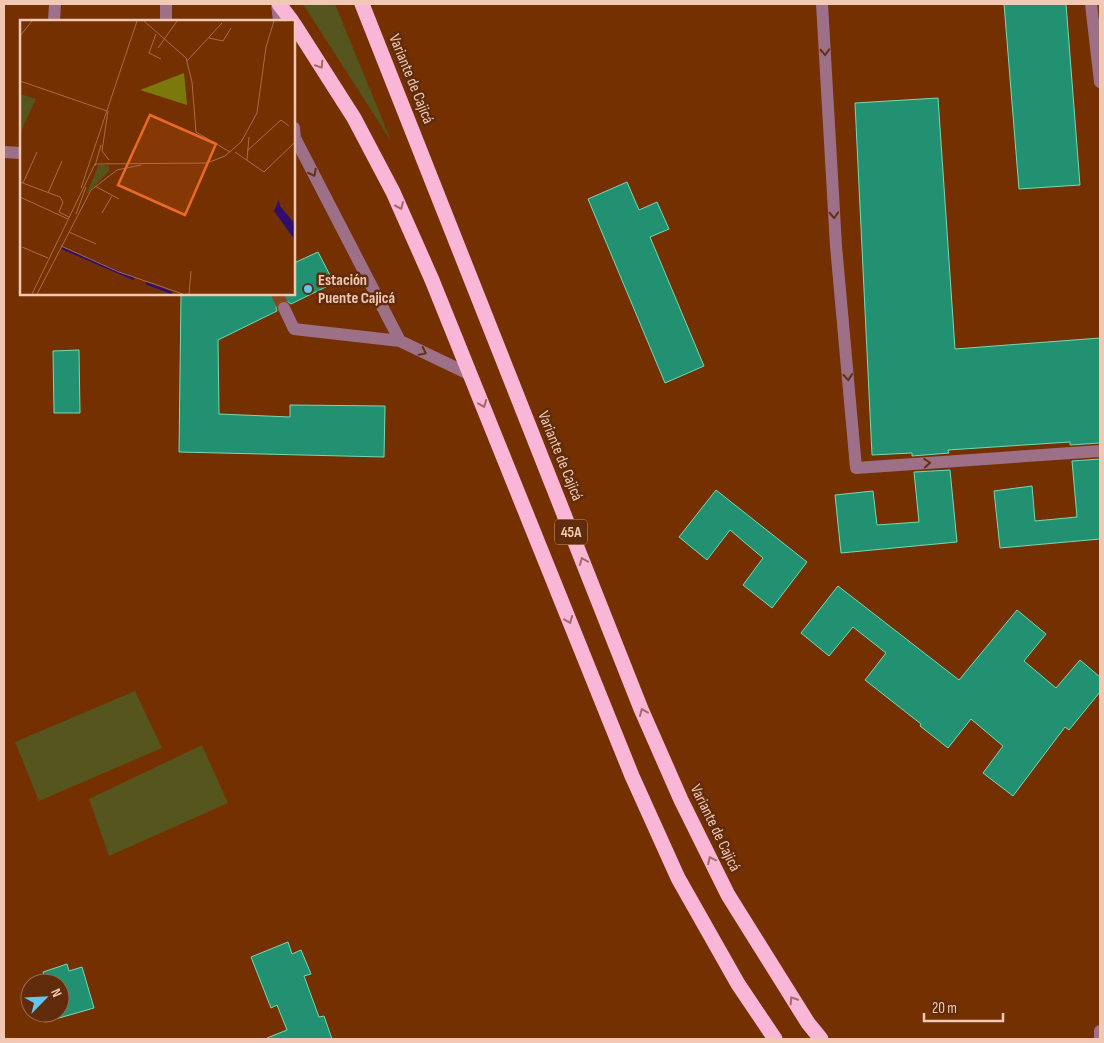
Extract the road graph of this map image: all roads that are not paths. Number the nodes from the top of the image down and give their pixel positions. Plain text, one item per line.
1 (56, 4) edge
2 (166, 4) edge
3 (278, 4) edge
4 (362, 4) edge
5 (822, 4) edge
6 (1091, 4) edge
7 (54, 20) edge
8 (166, 20) edge
9 (279, 20) edge
10 (291, 20) edge
11 (295, 25) edge
12 (1100, 82) edge
13 (295, 138) edge
14 (4, 152) edge
15 (20, 153) edge
16 (284, 308) tunnel mouth
17 (400, 341) junction
18 (471, 375) junction
19 (1100, 451) edge
20 (1100, 1031) edge
21 (775, 1039) edge
22 (822, 1039) edge
23 (1100, 1039) edge

1 - 7 street
2 - 8 street
3 - 9 street
3 - 10 highway, 45A
22 -> 4 highway, Variante de Cajicá / 45A
5 -> 19 street
6 - 12 street
11 -> 18 highway, 45A
13 -> 17 street
14 - 15 street
16 - 17 street
17 -> 18 street
18 -> 21 highway, 45A
20 - 23 street

